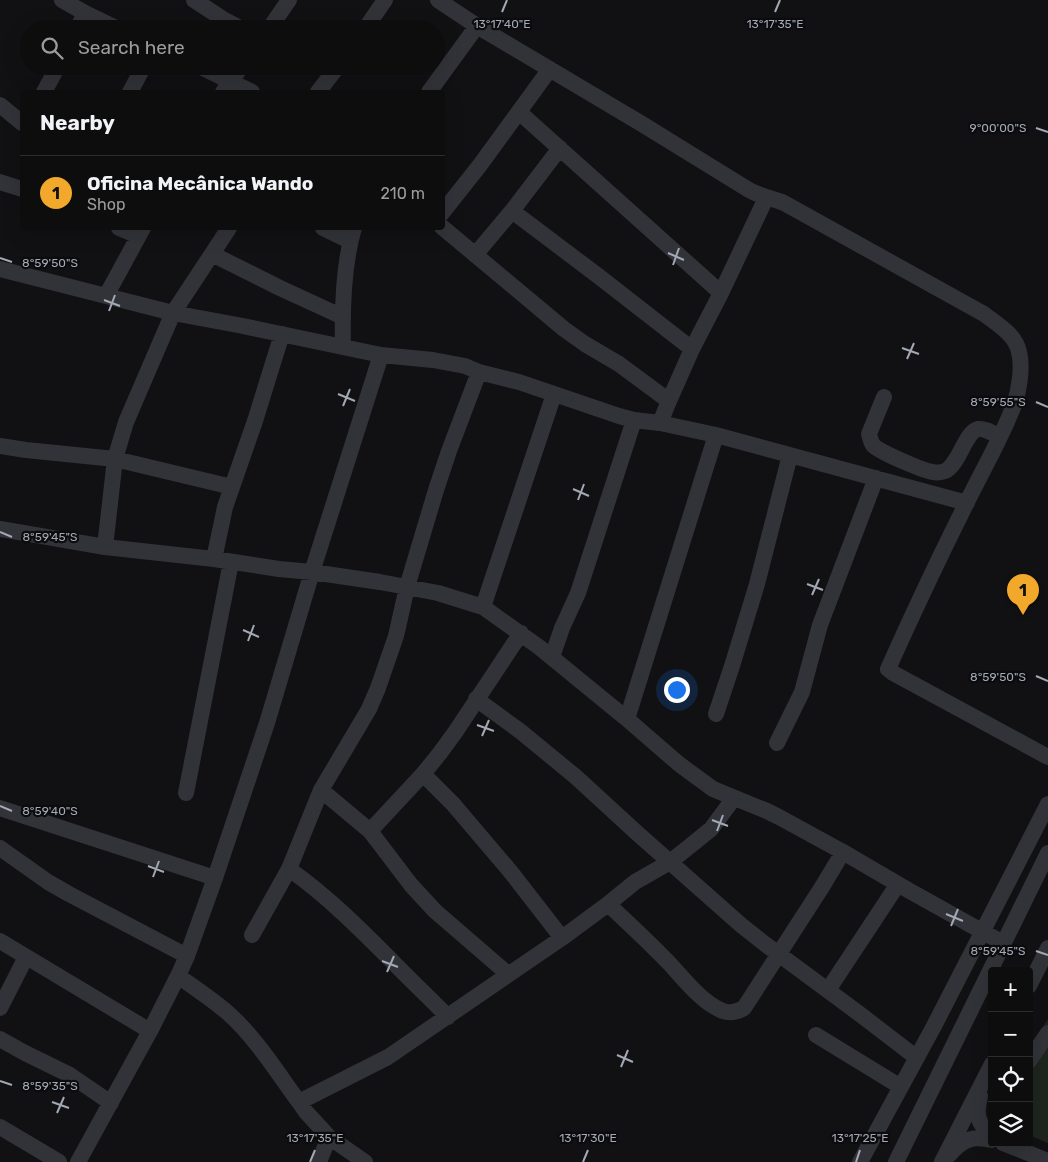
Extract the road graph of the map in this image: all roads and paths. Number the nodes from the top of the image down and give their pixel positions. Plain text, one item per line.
1 (62, 0) edge
2 (194, 0) edge
3 (386, 0) edge
4 (438, 0) edge
5 (282, 3) edge
6 (85, 13) junction
7 (82, 20) edge
8 (99, 20) edge
9 (226, 20) edge
10 (274, 20) edge
11 (372, 20) edge
12 (477, 26) junction
13 (550, 69) junction
14 (445, 70) edge
15 (53, 75) edge
16 (139, 75) edge
17 (211, 75) edge
18 (236, 75) edge
19 (331, 75) edge
20 (441, 75) edge
21 (227, 87) edge
22 (45, 90) edge
23 (131, 90) edge
24 (242, 90) edge
25 (320, 90) edge
26 (430, 90) edge
27 (0, 105) edge
28 (519, 112) junction
29 (20, 121) edge
30 (560, 148) junction
31 (0, 182) edge
32 (20, 188) edge
33 (766, 198) junction
34 (445, 209) edge
35 (512, 211) junction
36 (228, 230) edge
37 (333, 230) edge
38 (445, 230) edge
39 (140, 232) edge
40 (352, 234) edge
41 (212, 254) junction
42 (475, 255) junction
43 (0, 269) edge
44 (721, 293) junction
45 (106, 296) junction
46 (173, 313) junction
47 (343, 317) junction
48 (282, 334) junction
49 (343, 347) junction
50 (692, 349) junction
51 (381, 355) junction
52 (479, 372) junction
53 (554, 394) junction
54 (884, 397) dead end
55 (668, 400) junction
56 (634, 420) junction
57 (660, 423) junction
58 (716, 435) junction
59 (1000, 437) junction
60 (0, 446) edge
61 (790, 455) junction
62 (115, 459) junction
63 (876, 478) junction
64 (232, 487) junction
65 (966, 503) junction
66 (0, 529) edge
67 (105, 546) junction
68 (214, 559) junction
69 (231, 562) junction
70 (312, 572) junction
71 (407, 587) junction
72 (483, 607) junction
73 (520, 633) junction
74 (552, 658) junction
75 (476, 699) junction
76 (716, 714) dead end
77 (627, 719) junction
78 (777, 743) dead end
79 (1048, 756) edge
80 (423, 774) junction
81 (321, 790) junction
82 (186, 793) dead end
83 (734, 798) junction
84 (1048, 804) edge
85 (0, 808) edge
86 (370, 831) junction
87 (0, 848) edge
88 (843, 852) junction
89 (1048, 853) edge
90 (670, 862) junction
91 (289, 869) junction
92 (215, 878) junction
93 (898, 884) junction
94 (608, 904) junction
95 (982, 932) junction
96 (252, 935) dead end
97 (562, 938) junction
98 (0, 941) edge
99 (1003, 943) junction
100 (1048, 948) edge
101 (778, 954) junction
102 (187, 956) junction
103 (26, 957) junction
104 (508, 974) junction
105 (178, 976) junction
106 (1033, 978) edge
107 (828, 990) junction
108 (0, 1008) edge
109 (448, 1017) junction
110 (150, 1031) junction
111 (1048, 1033) edge
112 (816, 1035) dead end
113 (0, 1039) edge
114 (1032, 1057) edge
115 (917, 1058) junction
116 (988, 1072) edge
117 (984, 1079) junction
118 (901, 1087) junction
119 (299, 1102) junction
120 (111, 1103) junction
121 (0, 1127) edge
122 (988, 1129) edge
123 (988, 1132) edge
124 (329, 1137) junction
125 (1013, 1147) edge
126 (1048, 1161) edge
127 (59, 1162) edge
128 (78, 1162) edge
129 (318, 1162) edge
130 (365, 1162) edge
131 (860, 1162) edge
132 (896, 1162) edge
133 (942, 1162) edge

1 - 6 street
2 - 9 street
3 - 11 street
4 - 12 street
5 - 10 street
6 - 7 street
6 - 8 street
12 - 13 street
12 - 14 street
13 - 28 street
13 - 33 street
15 - 22 street
16 - 23 street
17 - 21 street
18 - 21 street
19 - 25 street
20 - 26 street
21 - 24 street
27 - 29 street
28 - 30 street
28 - 34 street
30 - 35 street
30 - 44 street
31 - 32 street
33 - 44 street
33 - 59 street
35 - 42 street
35 - 50 street
36 - 41 street
37 - 40 street
38 - 42 street
39 - 45 street
40 - 47 street
41 - 46 street
41 - 47 street
42 - 55 street
43 - 45 street
44 - 50 street
45 - 46 street
46 - 48 street
46 - 62 street
47 - 49 street
48 - 49 street
48 - 64 street
49 - 51 street
50 - 55 street
51 - 52 street
51 - 70 street
52 - 53 street
52 - 71 street
53 - 56 street
53 - 72 street
54 - 59 street
55 - 57 street
56 - 57 street
56 - 74 street
57 - 58 street
58 - 61 street
58 - 77 street
59 - 65 street
60 - 62 street
61 - 63 street
61 - 76 street
62 - 64 street
62 - 67 street
63 - 65 street
63 - 78 street
64 - 68 street
65 - 79 street
66 - 67 street
67 - 68 street
68 - 69 street
69 - 70 street
69 - 82 street
70 - 71 street
70 - 92 street
71 - 72 street
71 - 81 street
72 - 73 street
73 - 74 street
73 - 75 street
74 - 77 street
75 - 80 street
75 - 90 street
77 - 83 street
80 - 86 street
80 - 97 street
81 - 86 street
81 - 91 street
83 - 88 street
83 - 90 street
84 - 95 street
85 - 92 street
86 - 104 street
87 - 102 street
88 - 93 street
88 - 101 street
89 - 99 street
90 - 94 street
90 - 101 street
91 - 96 street
91 - 109 street
92 - 102 street
93 - 95 street
93 - 107 street
94 - 97 street
94 - 101 street
95 - 99 street
95 - 115 street
97 - 104 street
98 - 103 street
99 - 132 street
100 - 106 street
101 - 107 street
102 - 105 street
103 - 108 street
103 - 110 street
104 - 109 street
105 - 110 street
105 - 119 street
107 - 115 street
109 - 119 street
110 - 120 street
111 - 114 street
112 - 118 street
113 - 120 street
115 - 118 street
116 - 117 street
117 - 122 street
117 - 133 street
118 - 131 street
119 - 124 street
120 - 128 street
121 - 127 street
123 - 133 street
124 - 129 street
124 - 130 street
125 - 126 street

